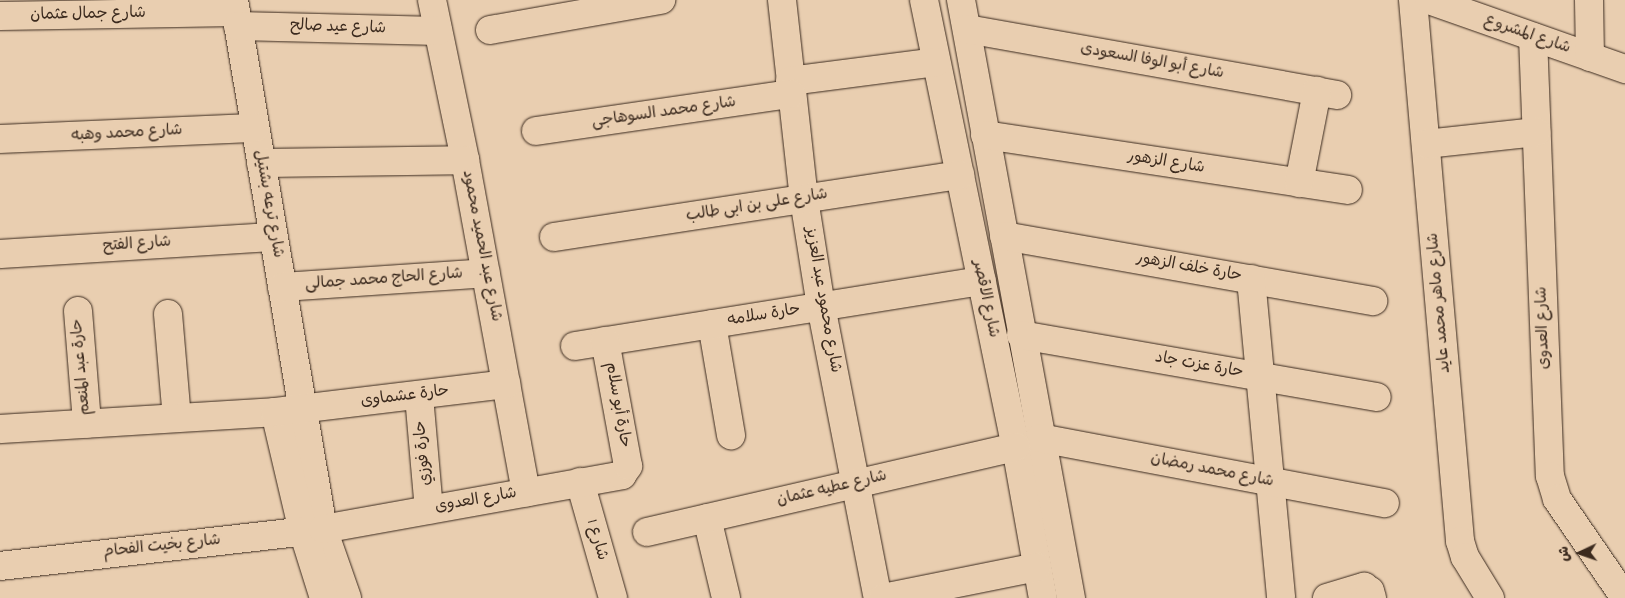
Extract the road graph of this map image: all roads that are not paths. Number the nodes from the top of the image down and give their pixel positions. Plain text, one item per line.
1 (432, 0) edge
2 (661, 0) edge
3 (782, 0) edge
4 (924, 0) edge
5 (961, 0) edge
6 (1414, 0) edge
7 (1430, 0) edge
8 (1589, 0) edge
9 (623, 3) edge
10 (1484, 10) edge
11 (538, 11) edge
12 (236, 13) edge
13 (0, 16) edge
14 (967, 29) junction
15 (490, 30) dead end
16 (438, 31) junction
17 (1533, 37) junction
18 (1590, 57) junction
19 (936, 62) junction
20 (1625, 69) edge
21 (791, 88) junction
22 (255, 128) junction
23 (536, 131) dead end
24 (1536, 132) junction
25 (985, 135) junction
26 (0, 139) edge
27 (1426, 144) junction
28 (464, 160) junction
29 (261, 163) junction
30 (960, 175) junction
31 (1299, 183) junction
32 (1348, 190) dead end
33 (804, 199) junction
34 (273, 236) junction
35 (1004, 236) junction
36 (554, 237) dead end
37 (0, 254) edge
38 (486, 273) junction
39 (1251, 280) junction
40 (982, 281) junction
41 (282, 287) junction
42 (1373, 301) dead end
43 (821, 306) junction
44 (78, 311) dead end
45 (168, 314) dead end
46 (712, 324) junction
47 (1021, 335) junction
48 (605, 341) junction
49 (575, 346) dead end
50 (1260, 376) junction
51 (506, 384) junction
52 (419, 396) junction
53 (1377, 397) dead end
54 (303, 408) junction
55 (275, 412) junction
56 (177, 418) junction
57 (87, 424) junction
58 (0, 429) edge
59 (731, 435) dead end
60 (1028, 442) junction
61 (627, 470) joint
62 (1269, 481) junction
63 (580, 482) junction
64 (857, 483) junction
65 (526, 492) junction
66 (1385, 503) dead end
67 (429, 510) junction
68 (707, 518) junction
69 (313, 530) junction
70 (647, 532) dead end
71 (0, 566) edge
72 (1037, 567) junction
73 (1371, 594) edge
74 (609, 597) edge
75 (324, 598) edge
76 (348, 598) edge
77 (726, 598) edge
78 (878, 598) edge
79 (883, 598) edge
80 (1043, 598) edge
81 (1070, 598) edge
82 (1281, 598) edge
83 (1327, 598) edge
84 (1490, 598) edge
85 (1625, 598) edge

1 - 16 street, شارع عبد الحميد محمود
2 - 9 street
3 - 21 street, شارع محمود عبد العزيز
4 - 19 street, شارع الاقصر
5 - 14 street, شارع الاقصر
6 - 27 street, شارع ماهر محمد عايد
7 - 10 street, شارع المشروع
8 - 18 street
9 - 11 street
10 - 17 street, شارع المشروع
11 - 15 street
12 - 13 street, شارع جمال عثمان
12 - 16 street, شارع عيد صالح
12 - 22 street, شارع ترعه بشتيل
14 - 25 street, شارع الاقصر
14 - 31 street, شارع أبو الوفا السعودى
16 - 28 street, شارع عبد الحميد محمود
17 - 18 street, شارع المشروع
17 - 24 street, شارع العدوى
18 - 20 street, شارع المشروع
19 - 21 street, شارع محمد السوهاجى
19 - 30 street, شارع الاقصر
21 - 23 street, شارع محمد السوهاجى
21 - 33 street, شارع محمود عبد العزيز
22 - 26 street, شارع محمد وهبه
22 - 29 street, شارع ترعه بشتيل
24 - 27 street
24 - 85 street, شارع العدوى
25 - 31 street, شارع الزهور
25 - 35 street, شارع الاقصر
27 - 84 street, شارع ماهر محمد عايد
28 - 29 street
28 - 38 street, شارع عبد الحميد محمود
29 - 34 street, شارع ترعه بشتيل
30 - 33 street, شارع على بن ابى طالب
30 - 40 street, شارع الاقصر
31 - 32 street, شارع الزهور
33 - 36 street, شارع على بن ابى طالب
33 - 43 street, شارع محمود عبد العزيز
34 - 37 street, شارع الفتح
34 - 41 street, شارع ترعه بشتيل
35 - 39 street, حارة خلف الزهور
35 - 47 street, شارع الاقصر
38 - 41 street, شارع الحاج محمد جمالى
38 - 51 street, شارع عبد الحميد محمود
39 - 42 street, حارة خلف الزهور
39 - 50 street
40 - 43 street, حارة سلامه
40 - 60 street, شارع الاقصر
41 - 54 street, شارع ترعه بشتيل
43 - 46 street, حارة سلامه
43 - 64 street, شارع محمود عبد العزيز
44 - 57 street, حارة عبد المنعم
45 - 56 street
46 - 48 street, حارة سلامه
46 - 59 street
47 - 50 street, حارة عزت جاد
47 - 60 street, شارع الاقصر
48 - 49 street, حارة سلامه
48 - 61 street, حارة أبو سلام
50 - 53 street, حارة عزت جاد
50 - 62 street
51 - 52 street, حارة عشماوى
51 - 65 street, شارع عبد الحميد محمود
52 - 54 street, حارة عشماوى
52 - 67 street, حارة فوزي
54 - 55 street
54 - 69 street, شارع ترعه بشتيل
55 - 56 street
55 - 69 street, شارع ترعه بشتيل
56 - 57 street
57 - 58 street
60 - 62 street, شارع محمد رمضان
60 - 64 street, شارع عطيه عثمان
60 - 72 street, شارع الاقصر
60 - 81 street, شارع الاقصر
61 - 63 street, شارع العدوى
62 - 66 street, شارع محمد رمضان
62 - 82 street
63 - 65 street, شارع العدوى
63 - 74 street, شارع 1
64 - 68 street, شارع عطيه عثمان
64 - 78 street, شارع محمود عبد العزيز
65 - 67 street, شارع العدوى
67 - 69 street, شارع العدوى
68 - 70 street, شارع عطيه عثمان
68 - 77 street
69 - 71 street, شارع بخيت الفحام
69 - 75 street, شارع ترعه بشتيل
69 - 76 street, شارع ترعه بشتيل
72 - 79 street
72 - 80 street, شارع الاقصر
73 - 83 street

